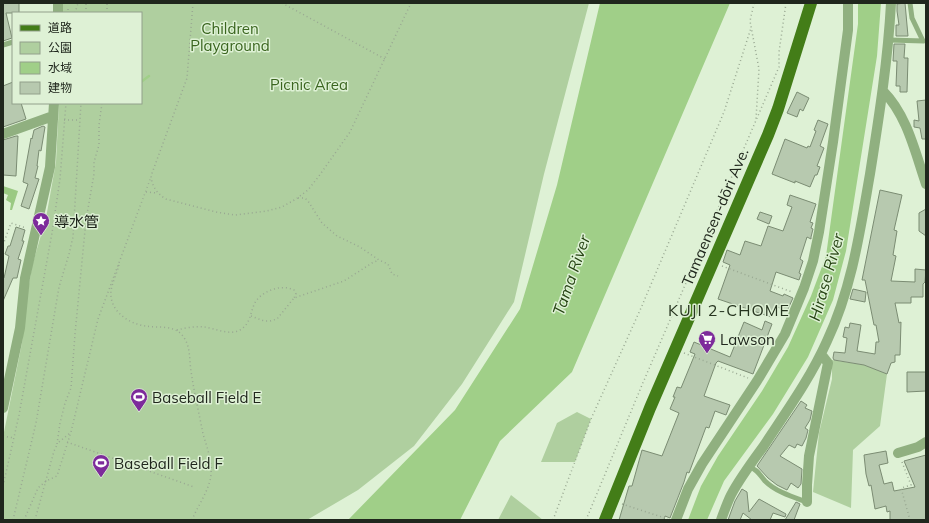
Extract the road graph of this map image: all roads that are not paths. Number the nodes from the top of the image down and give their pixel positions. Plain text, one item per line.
1 (811, 3) edge
2 (848, 3) edge
3 (891, 3) edge
4 (910, 3) edge
5 (889, 40) junction
6 (924, 40) edge
7 (882, 91) junction
8 (54, 104) edge
9 (53, 116) junction
10 (3, 134) edge
11 (926, 184) edge
12 (821, 354) junction
13 (3, 408) edge
14 (926, 442) edge
15 (898, 454) road end
16 (749, 466) junction
17 (807, 502) joint
18 (605, 520) edge
19 (676, 520) edge
20 (721, 520) edge

1 - 18 main road, Tamaensen-dōri Ave.
2 - 19 street
3 - 5 street
4 - 6 lane
5 - 6 lane
5 - 7 street
7 - 11 street
7 - 12 street
8 - 9 street
9 - 10 street
9 - 13 street
12 - 16 street
12 - 17 street
14 - 15 street
16 - 17 lane
16 - 20 street

